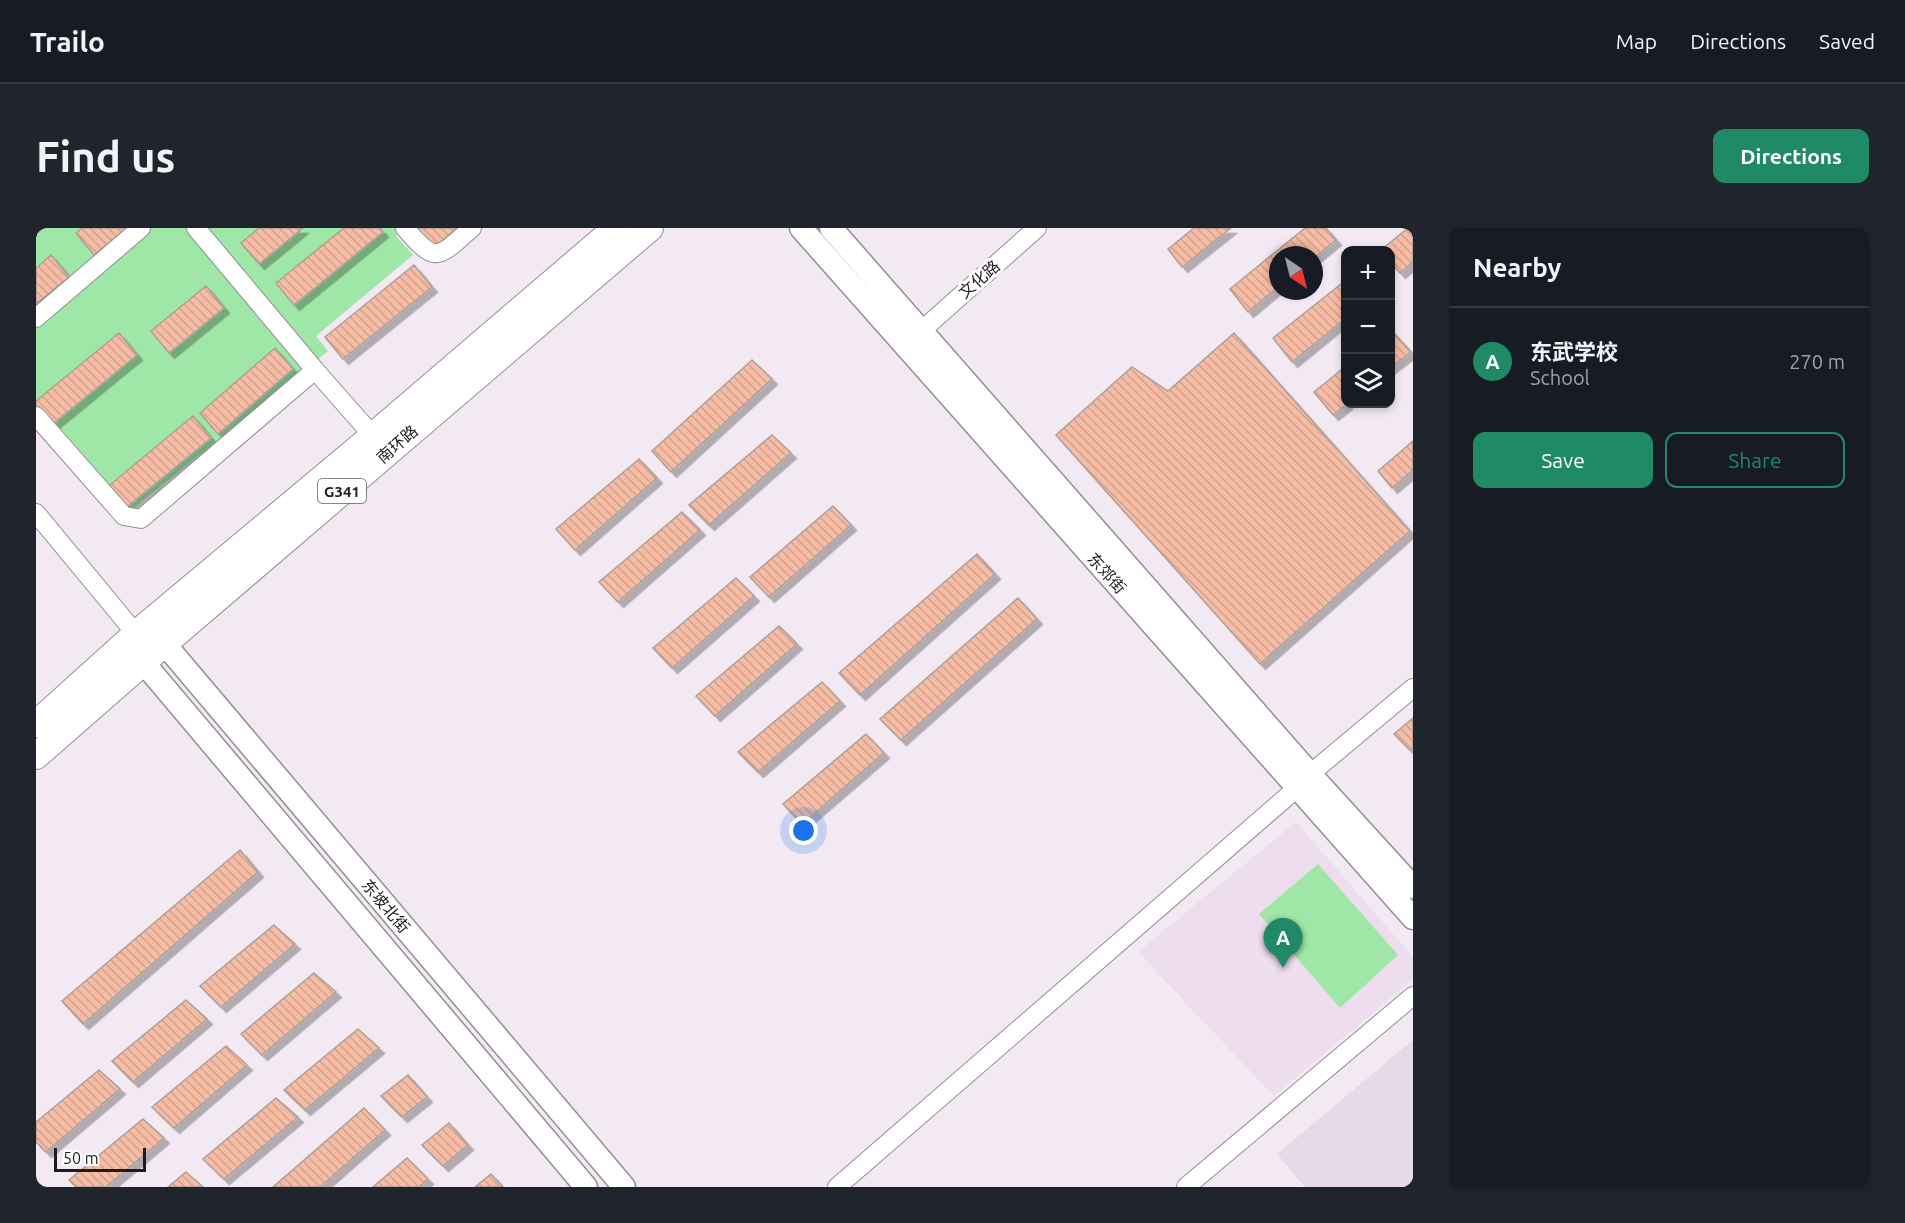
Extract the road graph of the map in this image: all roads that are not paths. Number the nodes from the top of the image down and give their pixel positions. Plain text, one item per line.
1 (141, 228) edge
2 (196, 228) edge
3 (405, 228) edge
4 (472, 228) edge
5 (616, 228) edge
6 (650, 228) edge
7 (801, 228) edge
8 (831, 228) edge
9 (1037, 228) edge
10 (36, 318) edge
11 (921, 331) junction
12 (315, 370) junction
13 (36, 416) edge
14 (374, 436) junction
15 (36, 513) edge
16 (144, 642) junction
17 (1413, 688) edge
18 (36, 724) edge
19 (36, 756) edge
20 (1304, 781) junction
21 (1413, 887) edge
22 (1413, 918) edge
23 (1413, 996) edge
24 (585, 1187) edge
25 (624, 1187) edge
26 (837, 1187) edge
27 (1186, 1187) edge

1 - 10 street
2 - 12 street
3 - 4 street
5 - 14 highway, 南环路 / G341
6 - 16 highway, 南环路 / G341
7 - 20 main road, 东郊街
8 - 11 main road, 东郊街
9 - 11 street, 文化路
11 - 20 main road, 东郊街
12 - 13 street
12 - 14 street
14 - 16 highway, 南环路 / G341
15 - 16 street
16 - 18 highway, 南环路 / G341
16 - 19 highway, 南环路 / G341
16 - 24 main road, 东坡北街
16 - 25 main road, 东坡北街
17 - 20 street
20 - 21 main road, 东郊街
20 - 22 main road, 东郊街
20 - 26 street
23 - 27 street

